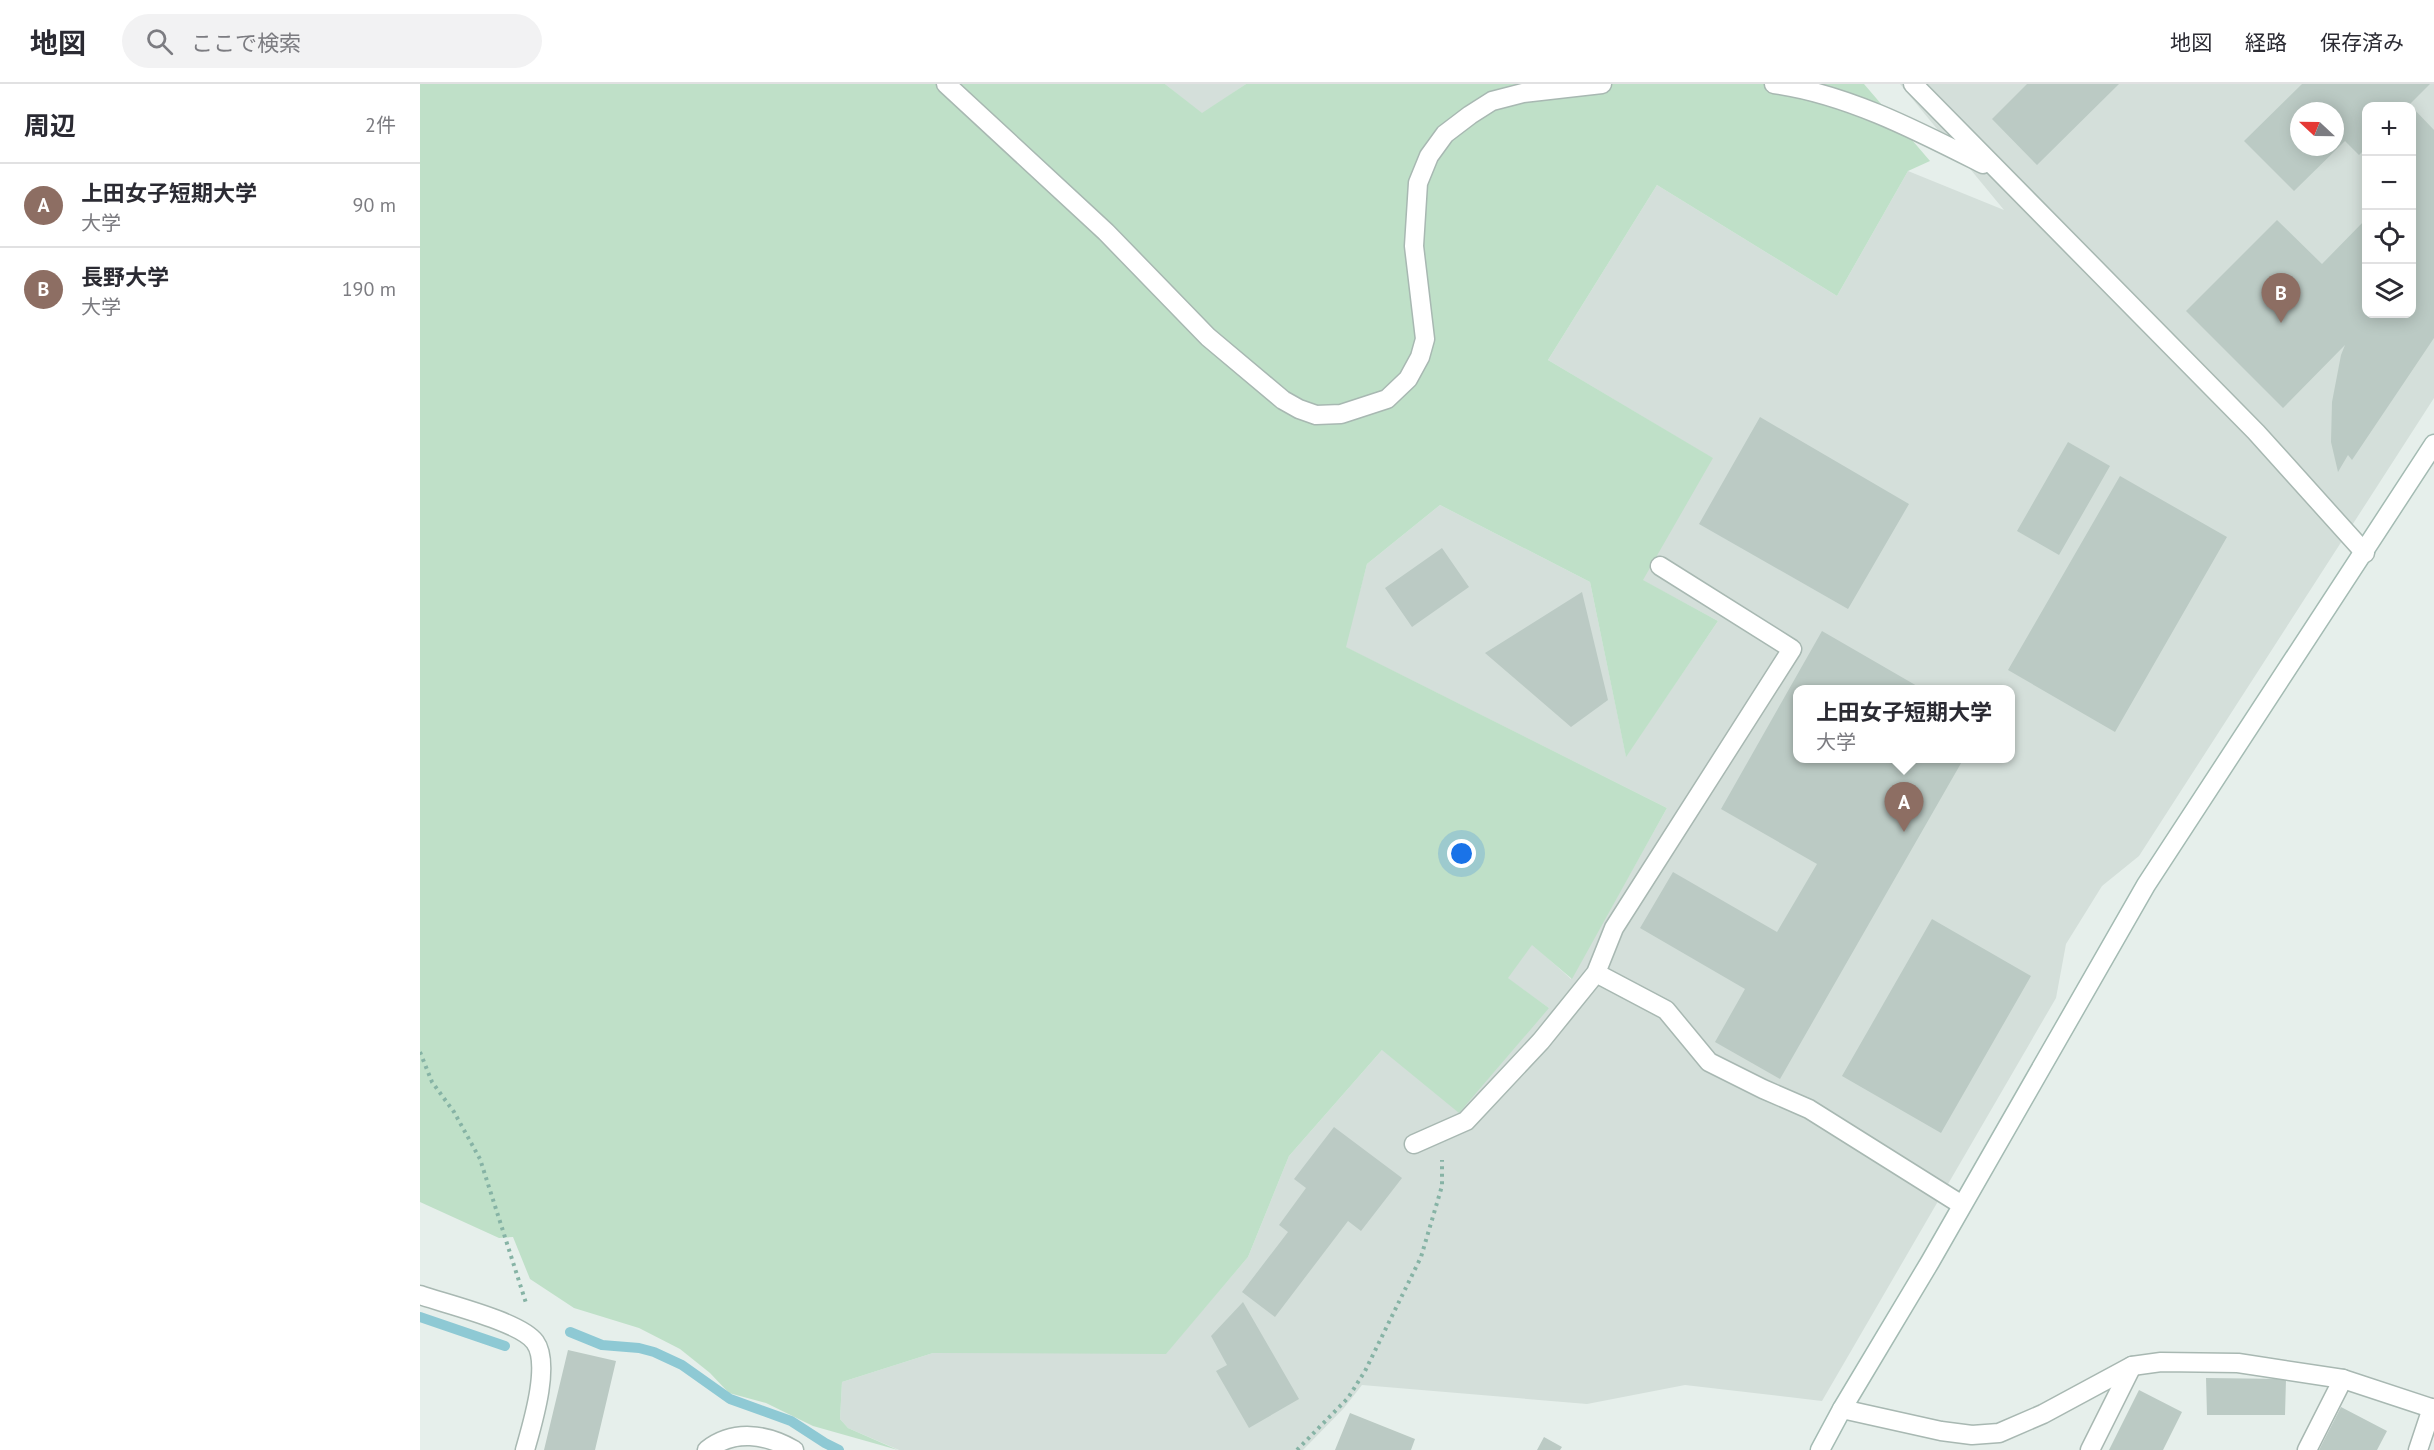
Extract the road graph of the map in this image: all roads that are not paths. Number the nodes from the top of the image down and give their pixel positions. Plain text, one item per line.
1 (946, 84) edge
2 (1602, 84) edge
3 (1774, 84) edge
4 (1913, 84) edge
5 (1998, 171) junction
6 (2434, 444) edge
7 (2365, 553) junction
8 (1660, 566) dead end
9 (1596, 973) junction
10 (1414, 1144) dead end
11 (1962, 1205) junction
12 (420, 1295) edge
13 (2132, 1366) junction
14 (2343, 1378) junction
15 (2433, 1408) edge
16 (1842, 1409) junction
17 (525, 1450) edge
18 (706, 1450) edge
19 (794, 1450) edge
20 (1820, 1450) edge
21 (2090, 1450) edge
22 (2307, 1450) edge
23 (2418, 1450) edge

1 - 2 street
3 - 5 street
4 - 5 street
5 - 7 street
6 - 7 street
7 - 11 street
8 - 9 street
9 - 10 street
9 - 11 street
11 - 16 street
12 - 17 street
13 - 14 street
13 - 16 street
13 - 21 street
14 - 15 street
14 - 22 street
15 - 23 street
16 - 20 street
18 - 19 street

